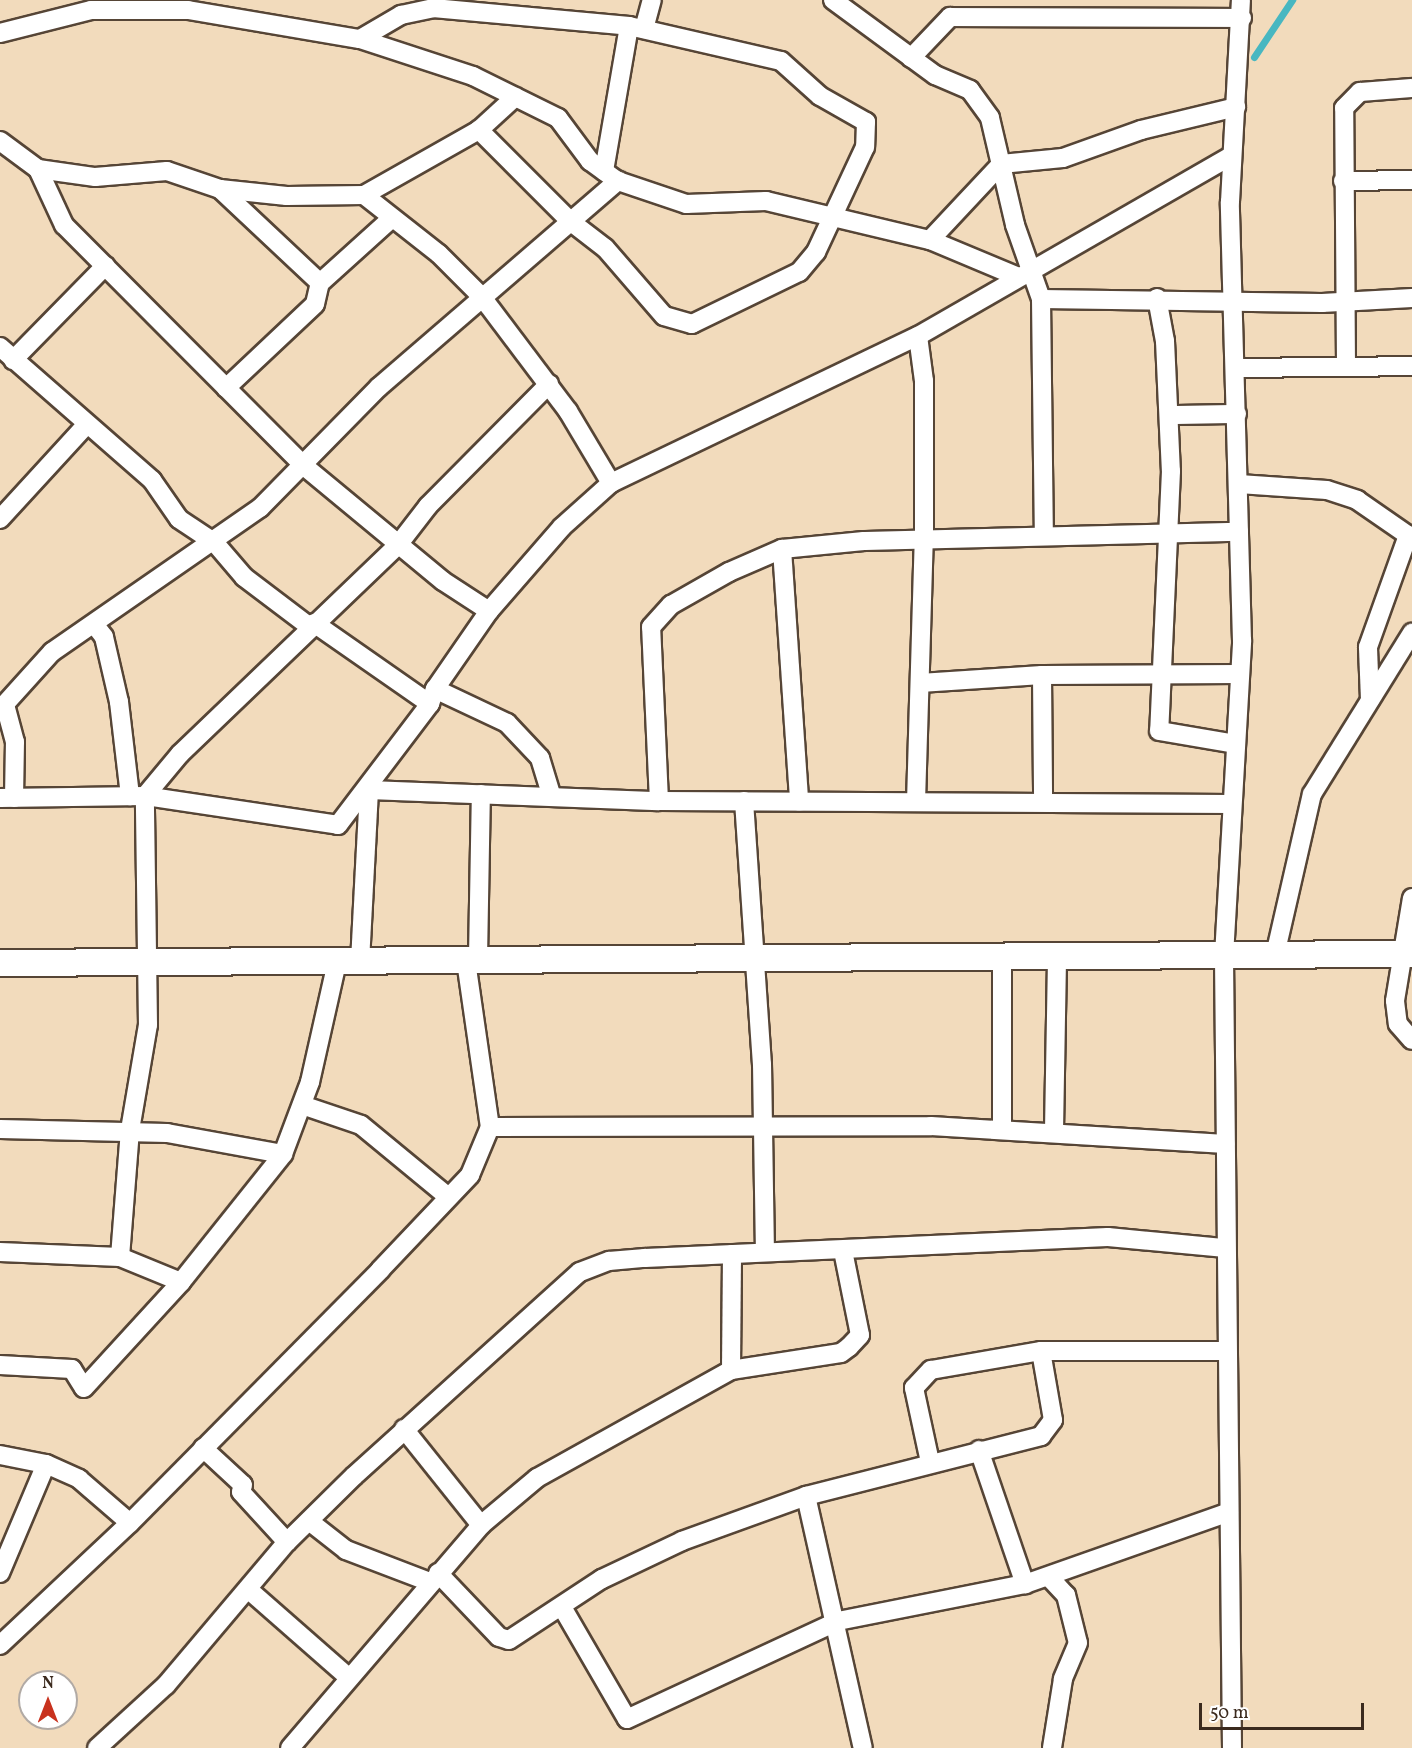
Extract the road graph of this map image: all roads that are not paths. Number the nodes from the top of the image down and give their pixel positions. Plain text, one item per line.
1 (652, 0) edge
2 (833, 0) edge
3 (91, 5) edge
4 (1241, 9) edge
5 (637, 28) junction
6 (0, 32) edge
7 (360, 39) junction
8 (911, 58) junction
9 (1412, 88) edge
10 (515, 97) junction
11 (1236, 107) junction
12 (479, 130) junction
13 (0, 141) edge
14 (1231, 156) junction
15 (1001, 164) junction
16 (38, 169) junction
17 (611, 176) junction
18 (1412, 180) edge
19 (1343, 181) junction
20 (220, 189) junction
21 (364, 195) junction
22 (829, 216) junction
23 (392, 218) junction
24 (570, 221) junction
25 (930, 240) junction
26 (105, 266) junction
27 (1033, 266) junction
28 (1016, 276) junction
29 (320, 284) junction
30 (482, 297) junction
31 (1157, 298) junction
32 (1412, 298) edge
33 (1041, 299) junction
34 (1235, 301) junction
35 (1347, 303) junction
36 (918, 336) junction
37 (0, 347) edge
38 (13, 360) junction
39 (1346, 365) junction
40 (1412, 366) edge
41 (1235, 368) junction
42 (549, 384) junction
43 (226, 388) junction
44 (1237, 414) junction
45 (1171, 415) junction
46 (86, 425) junction
47 (304, 466) junction
48 (611, 483) junction
49 (1239, 483) junction
50 (0, 519) edge
51 (1239, 532) junction
52 (1044, 535) junction
53 (1166, 535) junction
54 (1410, 536) edge
55 (924, 538) junction
56 (215, 543) junction
57 (398, 546) junction
58 (782, 549) junction
59 (489, 611) junction
60 (94, 624) junction
61 (312, 625) junction
62 (1412, 633) edge
63 (1164, 673) junction
64 (1042, 675) junction
65 (1239, 675) junction
66 (920, 683) junction
67 (433, 697) junction
68 (1370, 700) junction
69 (2, 702) edge
70 (1235, 744) junction
71 (369, 790) junction
72 (481, 794) junction
73 (551, 795) junction
74 (138, 796) junction
75 (7, 798) edge
76 (659, 801) junction
77 (744, 801) junction
78 (799, 801) junction
79 (1043, 801) junction
80 (916, 802) junction
81 (1231, 804) junction
82 (1412, 898) edge
83 (1407, 954) edge
84 (1224, 956) junction
85 (1275, 956) junction
86 (752, 957) junction
87 (1002, 958) junction
88 (1057, 958) junction
89 (472, 960) junction
90 (148, 962) junction
91 (348, 962) junction
92 (0, 963) edge
93 (1412, 1040) edge
94 (302, 1105) junction
95 (490, 1127) junction
96 (765, 1127) junction
97 (0, 1129) edge
98 (1002, 1129) junction
99 (130, 1130) junction
100 (1054, 1131) junction
101 (1225, 1144) junction
102 (284, 1154) junction
103 (447, 1196) junction
104 (1225, 1248) junction
105 (843, 1251) junction
106 (0, 1252) edge
107 (765, 1252) junction
108 (732, 1254) junction
109 (120, 1257) junction
110 (181, 1282) junction
111 (1041, 1351) junction
112 (1225, 1351) junction
113 (0, 1365) edge
114 (731, 1370) junction
115 (404, 1429) junction
116 (203, 1448) junction
117 (978, 1450) junction
118 (0, 1455) edge
119 (930, 1462) junction
120 (46, 1464) junction
121 (806, 1496) junction
122 (1229, 1512) junction
123 (309, 1521) junction
124 (130, 1523) junction
125 (481, 1525) junction
126 (287, 1542) junction
127 (0, 1574) edge
128 (1049, 1576) junction
129 (434, 1577) junction
130 (1025, 1584) junction
131 (250, 1591) junction
132 (562, 1608) junction
133 (838, 1621) junction
134 (0, 1645) edge
135 (347, 1676) junction
136 (97, 1748) edge
137 (290, 1748) edge
138 (862, 1748) edge
139 (1052, 1748) edge
140 (1232, 1748) edge

1 - 5 street
2 - 8 street
3 - 6 street
3 - 7 street
4 - 8 street
4 - 11 street
5 - 7 street
5 - 17 street
5 - 22 street
7 - 10 street
8 - 15 street
9 - 19 street
10 - 12 street
10 - 17 street
11 - 14 street
11 - 15 street
12 - 21 street
12 - 24 street
13 - 16 street
14 - 27 street
14 - 34 street
15 - 25 street
15 - 27 street
16 - 20 street
16 - 26 street
17 - 22 street
17 - 24 street
18 - 19 street
19 - 35 street
20 - 21 street
20 - 29 street
21 - 23 street
22 - 24 street
22 - 25 street
23 - 29 street
23 - 30 street
24 - 30 street
25 - 28 street
26 - 38 street
26 - 43 street
27 - 28 street
27 - 33 street
28 - 36 street
29 - 43 street
30 - 42 street
30 - 47 street
31 - 33 street
31 - 34 street
31 - 45 street
32 - 35 street
33 - 52 street
34 - 35 street
34 - 41 street
35 - 39 street
36 - 48 street
36 - 55 street
37 - 38 street
38 - 46 street
39 - 40 street
39 - 41 street
41 - 44 street
42 - 48 street
42 - 57 street
43 - 47 street
44 - 45 street
44 - 49 street
45 - 53 street
46 - 50 street
46 - 56 street
47 - 56 street
47 - 57 street
48 - 59 street
49 - 51 street
49 - 54 street
51 - 53 street
51 - 65 street
52 - 53 street
52 - 55 street
53 - 63 street
54 - 68 street
55 - 58 street
55 - 66 street
56 - 60 street
56 - 61 street
57 - 59 street
57 - 61 street
58 - 76 street
58 - 78 street
59 - 67 street
60 - 69 street
60 - 74 street
61 - 67 street
61 - 74 street
62 - 68 street
63 - 64 street
63 - 65 street
63 - 70 street
64 - 66 street
64 - 79 street
65 - 70 street
66 - 80 street
67 - 71 street
67 - 73 street
68 - 85 street
69 - 75 street
70 - 81 street
71 - 72 street
71 - 74 street
71 - 91 street
72 - 73 street
72 - 89 street
73 - 76 street
74 - 75 street
74 - 90 street
76 - 77 street
77 - 78 street
77 - 86 street
78 - 80 street
79 - 80 street
79 - 81 street
81 - 84 street
82 - 83 street
83 - 85 street
83 - 93 street
84 - 85 street
84 - 88 street
84 - 101 street
86 - 87 street
86 - 89 street
86 - 96 street
87 - 88 street
87 - 98 street
88 - 100 street
89 - 91 street
89 - 95 street
90 - 91 street
90 - 92 street
90 - 99 street
91 - 94 street
94 - 102 street
94 - 103 street
95 - 96 street
95 - 103 street
96 - 98 street
96 - 107 street
97 - 99 street
98 - 100 street
99 - 102 street
99 - 109 street
100 - 101 street
101 - 104 street
102 - 110 street
103 - 116 street
104 - 105 street
104 - 112 street
105 - 107 street
105 - 114 street
106 - 109 street
107 - 108 street
108 - 114 street
108 - 115 street
109 - 110 street
110 - 113 street
111 - 112 street
111 - 117 street
111 - 119 street
112 - 122 street
114 - 125 street
115 - 123 street
115 - 125 street
116 - 124 street
116 - 126 street
117 - 119 street
117 - 130 street
118 - 120 street
119 - 121 street
120 - 124 street
120 - 127 street
121 - 132 street
121 - 133 street
122 - 128 street
122 - 140 street
123 - 126 street
123 - 129 street
124 - 134 street
125 - 129 street
126 - 131 street
128 - 130 street
128 - 139 street
129 - 132 street
129 - 135 street
130 - 133 street
131 - 135 street
131 - 136 street
132 - 133 street
133 - 138 street
135 - 137 street

